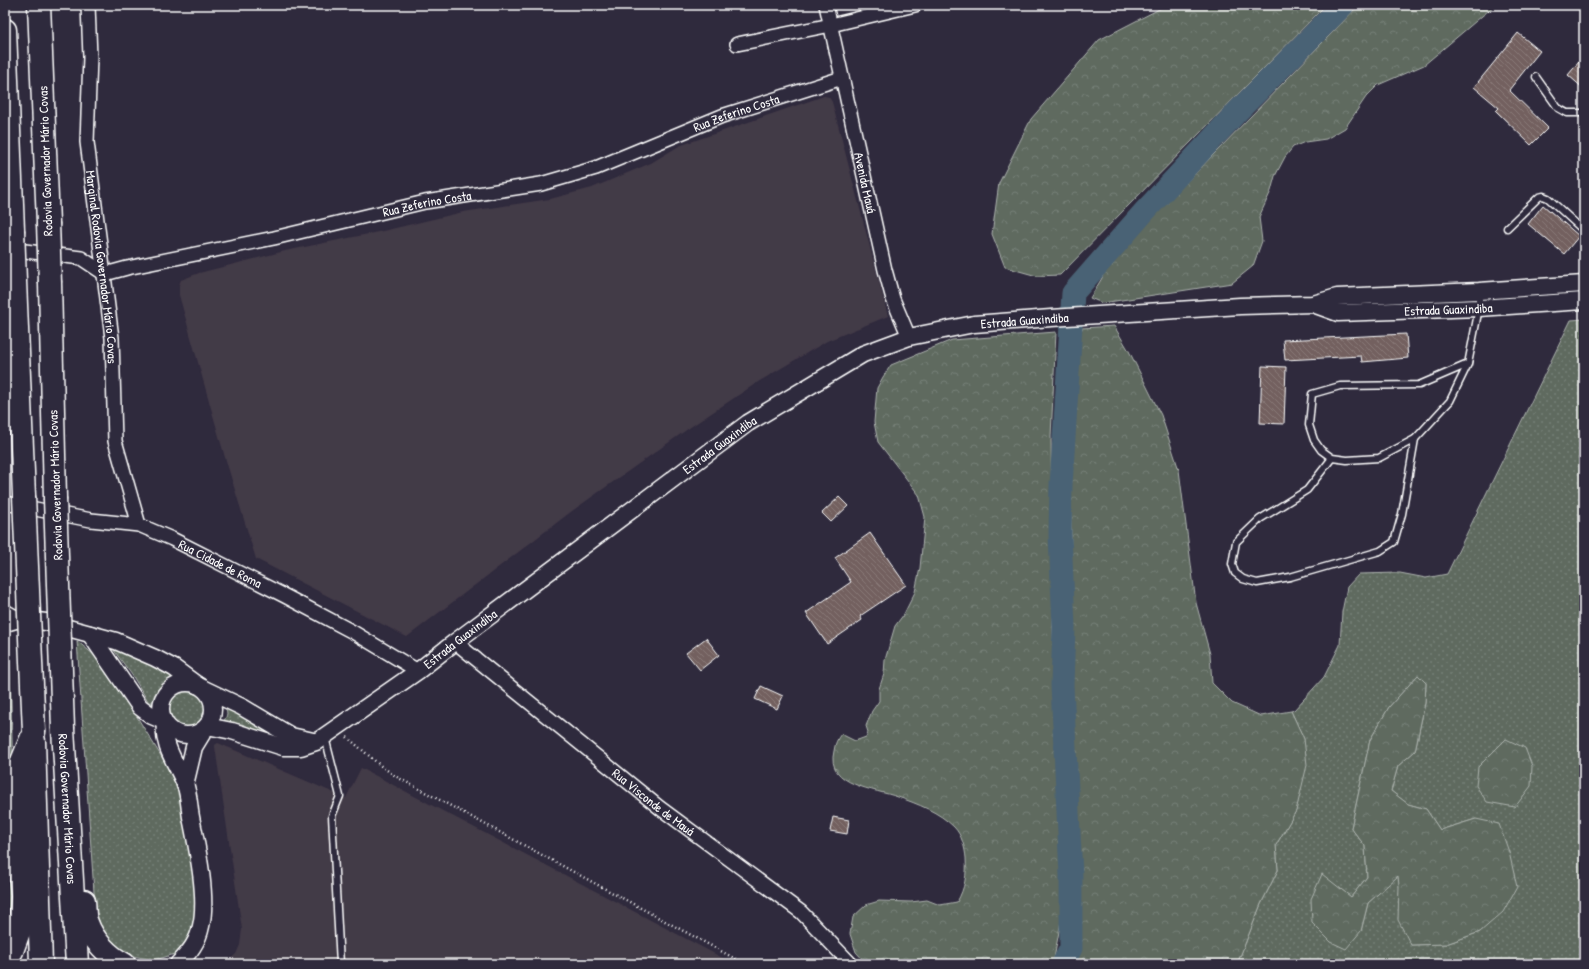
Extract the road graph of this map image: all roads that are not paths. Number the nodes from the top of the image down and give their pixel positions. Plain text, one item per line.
1 (39, 5) edge
2 (88, 5) edge
3 (826, 5) edge
4 (915, 5) edge
5 (831, 25) junction
6 (5, 30) edge
7 (736, 44) dead end
8 (1536, 77) dead end
9 (842, 78) junction
10 (1584, 113) edge
11 (1507, 228) dead end
12 (1584, 231) edge
13 (9, 239) edge
14 (105, 274) junction
15 (1584, 284) edge
16 (1479, 291) junction
17 (1584, 301) edge
18 (1313, 304) junction
19 (1479, 308) junction
20 (909, 337) junction
21 (1468, 364) junction
22 (1415, 440) junction
23 (1332, 458) junction
24 (14, 500) edge
25 (139, 525) junction
26 (10, 617) edge
27 (90, 634) junction
28 (454, 642) junction
29 (418, 671) junction
30 (200, 687) junction
31 (164, 723) junction
32 (206, 727) junction
33 (34, 732) junction
34 (326, 735) junction
35 (66, 775) junction
36 (185, 785) junction
37 (5, 959) edge
38 (42, 964) edge
39 (77, 964) edge
40 (124, 964) edge
41 (178, 964) edge
42 (340, 964) edge
43 (851, 964) edge

1 - 35 highway, Rodovia Governador Mário Covas, bridge
2 - 14 street, Marginal Rodovia Governador Mário Covas
3 - 5 street, Avenida Mauá
4 - 5 street
5 - 7 street
5 - 9 street, Avenida Mauá
6 - 13 highway
8 - 10 lane
9 - 14 street, Rua Zeferino Costa
9 - 20 street, Avenida Mauá
11 - 12 lane
13 - 14 street
13 - 24 highway, bridge
14 - 25 street, Marginal Rodovia Governador Mário Covas
15 - 16 street, Estrada Guaxindiba
16 - 18 street, Estrada Guaxindiba
16 - 19 lane
17 - 19 street, Estrada Guaxindiba
18 - 19 street, Estrada Guaxindiba
18 - 20 street, Estrada Guaxindiba
19 - 21 lane
20 - 28 street, Estrada Guaxindiba
21 - 22 lane
21 - 23 lane
22 - 23 lane
22 - 23 lane
24 - 25 street, Rua Cidade de Roma
24 - 33 highway, bridge
25 - 29 street, Rua Cidade de Roma
26 - 27 street
27 - 30 street
27 - 31 street
28 - 29 street, Estrada Guaxindiba
28 - 43 street, Rua Visconde de Mauá
29 - 34 street, Estrada Guaxindiba
30 - 31 street
30 - 32 street
30 - 34 street
31 - 32 street
31 - 36 street
32 - 34 street
32 - 36 street
33 - 37 highway
33 - 38 highway
34 - 42 lane
35 - 39 highway, Rodovia Governador Mário Covas
35 - 40 highway
36 - 41 street

